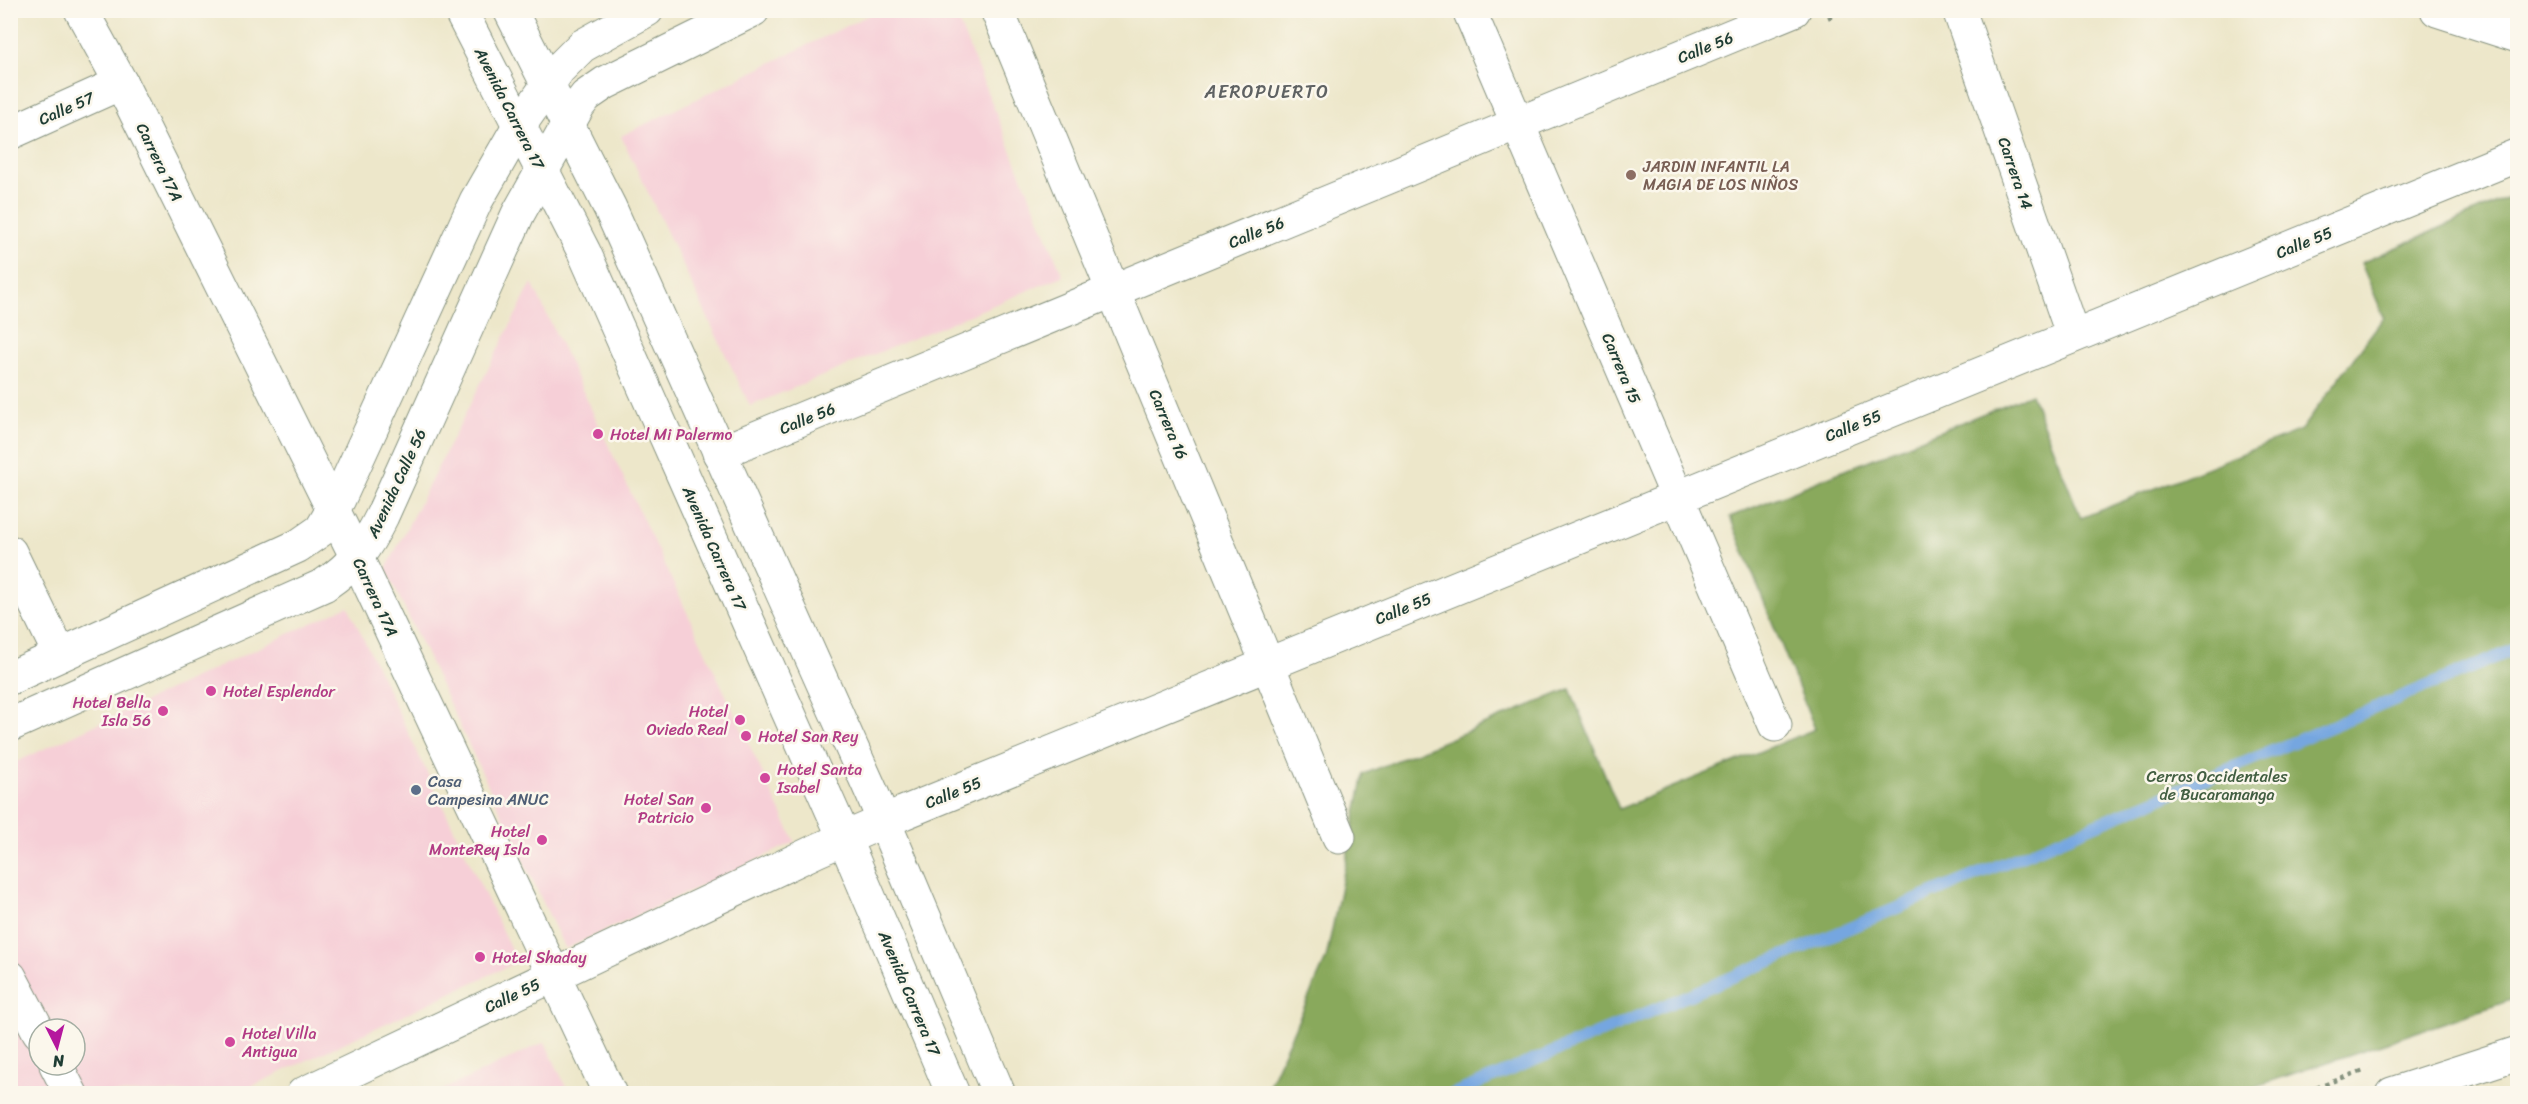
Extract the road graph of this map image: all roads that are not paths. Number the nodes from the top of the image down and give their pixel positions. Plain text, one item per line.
1 (81, 10) edge
2 (460, 10) edge
3 (510, 10) edge
4 (647, 10) edge
5 (753, 10) edge
6 (998, 10) edge
7 (1469, 10) edge
8 (1794, 10) edge
9 (1959, 10) edge
10 (2437, 10) edge
11 (2517, 36) edge
12 (121, 83) junction
13 (548, 84) junction
14 (567, 123) junction
15 (1518, 124) junction
16 (519, 126) junction
17 (10, 133) edge
18 (2517, 155) edge
19 (542, 170) junction
20 (1114, 291) junction
21 (2073, 336) junction
22 (718, 453) junction
23 (1677, 496) junction
24 (333, 510) junction
25 (10, 552) edge
26 (357, 558) junction
27 (60, 655) junction
28 (1268, 663) junction
29 (10, 678) edge
30 (10, 725) edge
31 (1775, 725) dead end
32 (884, 822) junction
33 (1339, 837) dead end
34 (844, 838) junction
35 (554, 975) junction
36 (10, 977) edge
37 (31, 1017) edge
38 (2517, 1053) edge
39 (62, 1077) edge
40 (71, 1094) edge
41 (303, 1094) edge
42 (610, 1094) edge
43 (953, 1094) edge
44 (999, 1094) edge
45 (2392, 1094) edge

1 - 12 street, Carrera 17A
2 - 16 street, Avenida Carrera 17
3 - 13 street
4 - 13 street
5 - 14 street, Avenida Calle 56
6 - 20 street, Carrera 16
7 - 15 street, Carrera 15
8 - 15 street, Calle 56
9 - 21 street, Carrera 14
10 - 11 street
12 - 17 street, Calle 57
12 - 24 street, Carrera 17A
13 - 14 street
13 - 16 street
14 - 19 street, Avenida Calle 56
14 - 22 street
15 - 20 street, Calle 56
15 - 23 street, Carrera 15
16 - 19 street, Avenida Carrera 17
16 - 24 street
18 - 21 street, Calle 55
19 - 26 street, Avenida Calle 56
19 - 34 street, Avenida Carrera 17
20 - 22 street, Calle 56
20 - 28 street, Carrera 16
21 - 23 street, Calle 55
22 - 32 street
23 - 28 street, Calle 55
23 - 31 street, Carrera 15
24 - 26 street, Carrera 17A
24 - 27 street
25 - 27 street
26 - 30 street, Avenida Calle 56
26 - 35 street, Carrera 17A
27 - 29 street
28 - 32 street, Calle 55
28 - 33 street, Carrera 16
32 - 34 street, Calle 55
32 - 44 street
34 - 35 street, Calle 55
34 - 43 street, Avenida Carrera 17
35 - 41 street, Calle 55
35 - 42 street, Carrera 17A
36 - 37 street
38 - 45 street
39 - 40 street

